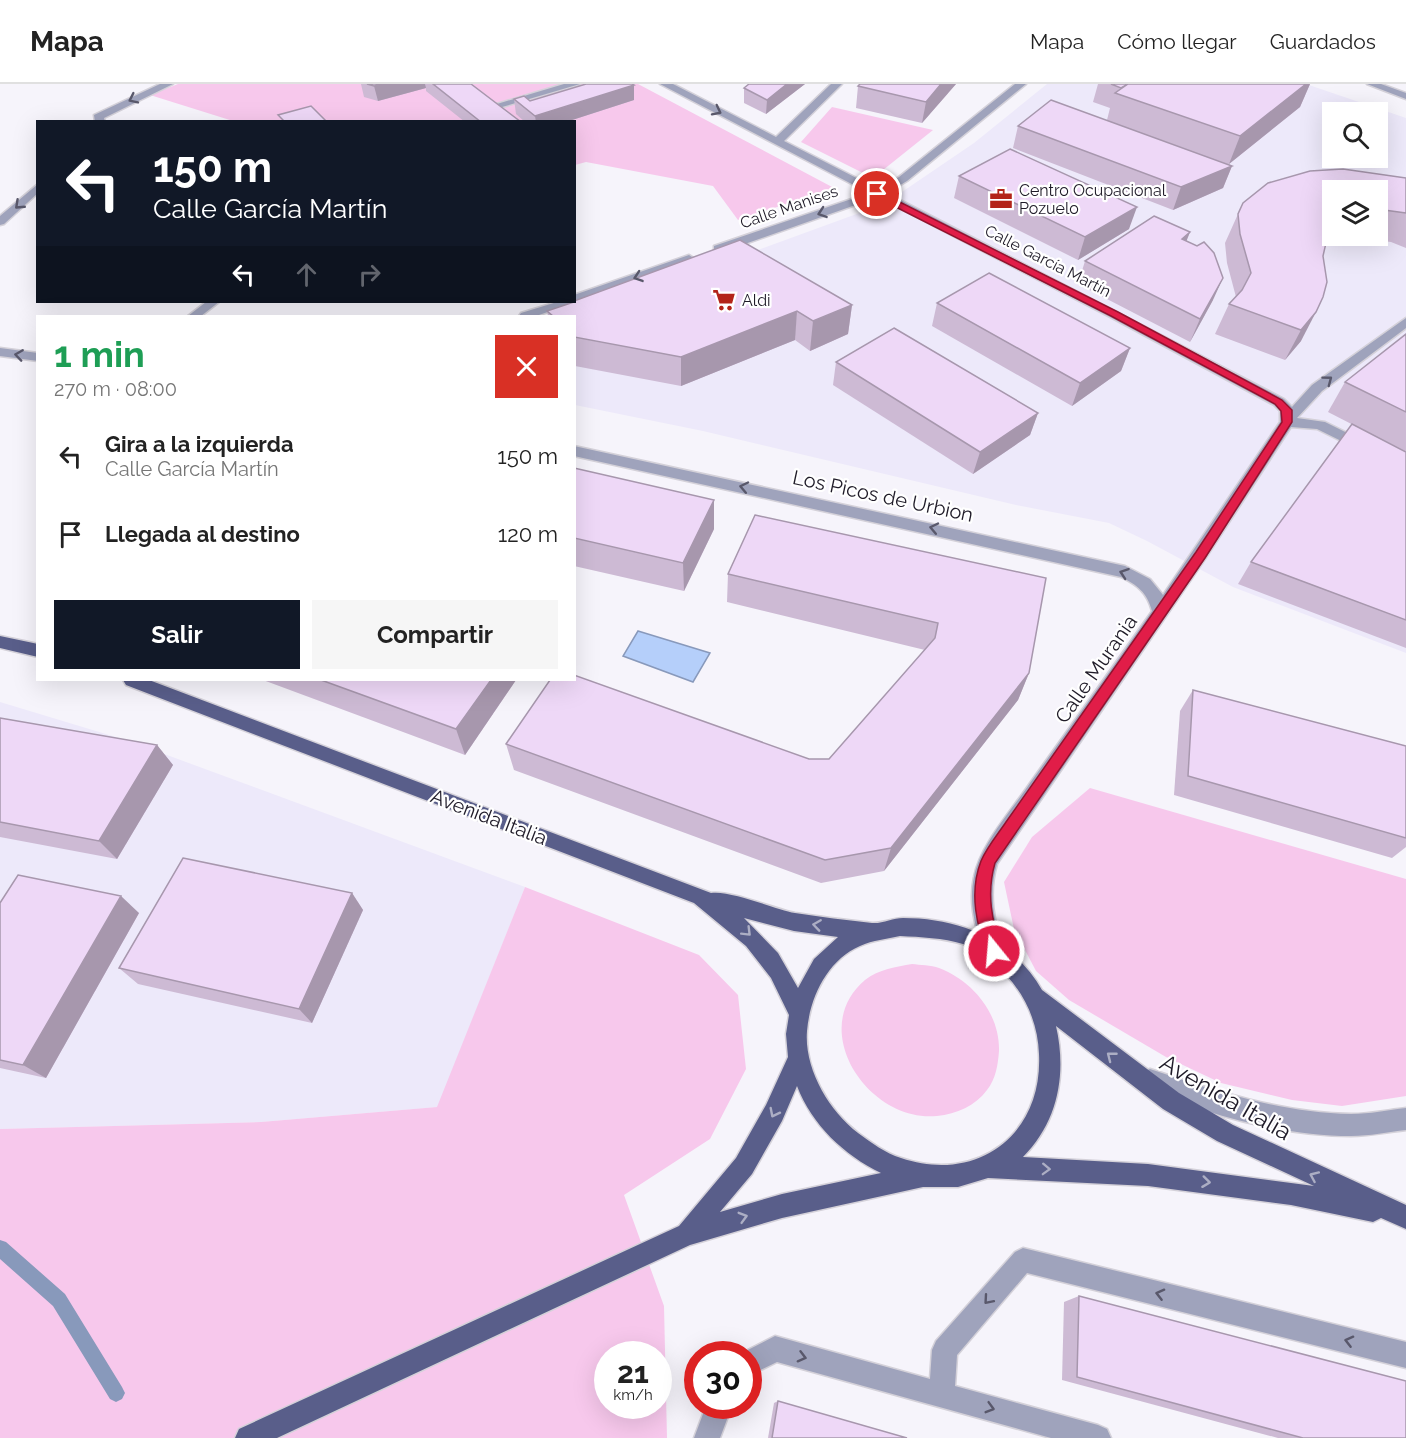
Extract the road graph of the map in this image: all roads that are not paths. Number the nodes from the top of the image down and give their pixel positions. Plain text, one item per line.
1 (168, 84) edge
2 (575, 84) edge
3 (665, 84) edge
4 (837, 84) edge
5 (1021, 84) edge
6 (1372, 84) edge
7 (1406, 96) edge
8 (501, 104) edge
9 (99, 119) edge
10 (776, 142) junction
11 (36, 189) edge
12 (877, 194) junction
13 (0, 222) edge
14 (576, 298) edge
15 (212, 303) edge
16 (565, 303) edge
17 (195, 315) edge
18 (528, 315) edge
19 (1406, 322) edge
20 (0, 352) edge
21 (36, 357) edge
22 (1287, 422) junction
23 (576, 451) edge
24 (1406, 468) edge
25 (1161, 612) junction
26 (0, 642) edge
27 (36, 651) edge
28 (135, 681) edge
29 (701, 897) junction
30 (876, 932) junction
31 (994, 951) junction
32 (1035, 997) junction
33 (799, 1013) junction
34 (798, 1059) junction
35 (1135, 1075) junction
36 (1406, 1119) edge
37 (988, 1167) junction
38 (923, 1176) junction
39 (1406, 1217) edge
40 (687, 1234) junction
41 (1406, 1355) edge
42 (762, 1357) edge
43 (941, 1394) junction
44 (714, 1419) edge
45 (248, 1438) edge
46 (707, 1438) edge
47 (1098, 1438) edge

1 -> 9 street
2 - 8 street
3 -> 10 street, Calle García Martín
4 - 10 street
5 - 12 street, Calle Manises
6 - 7 street
10 - 12 street, Calle García Martín
11 -> 13 street
12 -> 14 street, Calle Manises
12 - 22 street, Calle García Martín
15 - 17 street
16 - 18 street
22 -> 19 street, Calle Murania
21 -> 20 street
22 - 24 street
22 - 25 street, Calle Murania
25 -> 23 street, Los Picos de Urbion
25 - 31 street, Calle Murania
26 - 27 main road
28 - 29 main road, Avenida Italia
30 -> 29 main road
29 -> 33 main road, Avenida Italia
30 - 31 main road
30 - 33 main road
31 - 32 main road
35 -> 32 main road, Avenida Italia
32 - 37 main road
33 - 34 main road
34 - 38 main road
34 -> 40 main road
35 - 36 street
39 -> 35 main road, Avenida Italia
37 - 38 main road
37 -> 39 main road
40 -> 38 main road
40 - 45 main road
41 -> 43 street
42 -> 43 street
43 -> 47 street
44 - 46 street

